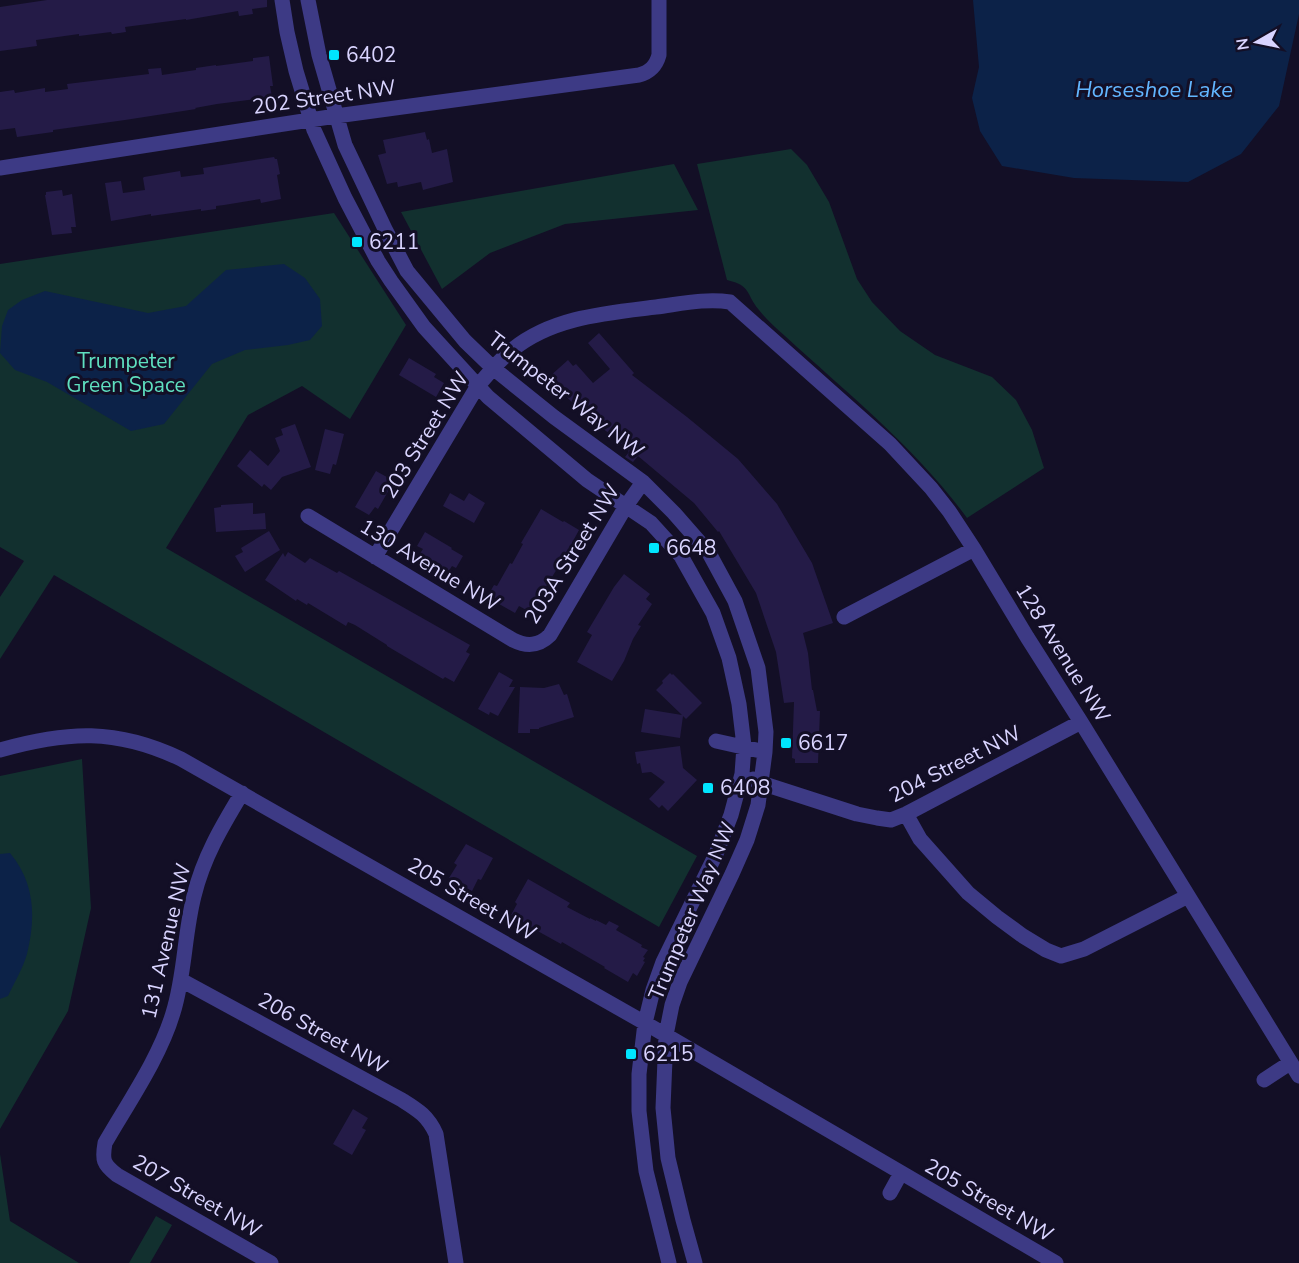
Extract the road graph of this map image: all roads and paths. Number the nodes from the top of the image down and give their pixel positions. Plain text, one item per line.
1 (282, 0) edge
2 (308, 0) edge
3 (659, 0) edge
4 (336, 116) junction
5 (311, 120) junction
6 (0, 168) edge
7 (730, 302) joint
8 (493, 368) junction
9 (477, 387) junction
10 (644, 482) junction
11 (626, 506) junction
12 (308, 516) dead end
13 (974, 549) junction
14 (375, 557) junction
15 (844, 617) dead end
16 (533, 644) joint
17 (1081, 722) junction
18 (716, 741) dead end
19 (744, 746) junction
20 (0, 750) edge
21 (765, 752) junction
22 (742, 774) junction
23 (761, 783) junction
24 (242, 793) junction
25 (906, 814) junction
26 (1188, 896) junction
27 (181, 980) junction
28 (645, 1023) junction
29 (666, 1035) junction
30 (1290, 1063) junction
31 (1299, 1077) edge
32 (1264, 1080) dead end
33 (104, 1163) joint
34 (901, 1173) junction
35 (890, 1193) dead end
36 (271, 1263) edge
37 (456, 1263) edge
38 (669, 1263) edge
39 (695, 1263) edge
40 (1056, 1263) edge

1 - 5 street, Trumpeter Way NW
2 - 4 street, Trumpeter Way NW
3 - 4 street, 202 Street NW
4 - 5 street, 202 Street NW
4 - 8 street, Trumpeter Way NW
5 - 6 street, 202 Street NW
5 - 9 street, Trumpeter Way NW
7 - 8 street, 203 Street NW
7 - 13 street, 128 Avenue NW
8 - 9 street, 203 Street NW
8 - 10 street, Trumpeter Way NW
9 - 11 street, Trumpeter Way NW
9 - 14 street, 203 Street NW
10 - 11 street, 203A Street NW
10 - 21 street, Trumpeter Way NW
11 - 16 street, 203A Street NW
11 - 19 street, Trumpeter Way NW
12 - 14 street, 130 Avenue NW
13 - 15 street
13 - 17 street, 128 Avenue NW
14 - 16 street, 130 Avenue NW
17 - 25 street, 204 Street NW
17 - 26 street, 128 Avenue NW
18 - 19 street
19 - 21 street
19 - 22 street, Trumpeter Way NW
20 - 24 street, 205 Street NW
21 - 23 street, Trumpeter Way NW
22 - 23 street, 204 Street NW
22 - 28 street, Trumpeter Way NW
23 - 25 street, 204 Street NW
23 - 29 street, Trumpeter Way NW
24 - 27 street, 131 Avenue NW
24 - 28 street, 205 Street NW
25 - 26 street
26 - 30 street, 128 Avenue NW
27 - 33 street, 131 Avenue NW
27 - 37 street, 206 Street NW
28 - 29 street, 205 Street NW
28 - 38 street, Trumpeter Way NW
29 - 34 street, 205 Street NW
29 - 39 street, Trumpeter Way NW
30 - 31 street, 128 Avenue NW
30 - 32 street
33 - 36 street, 207 Street NW
34 - 35 street, 205 Street NW
34 - 40 street, 205 Street NW

